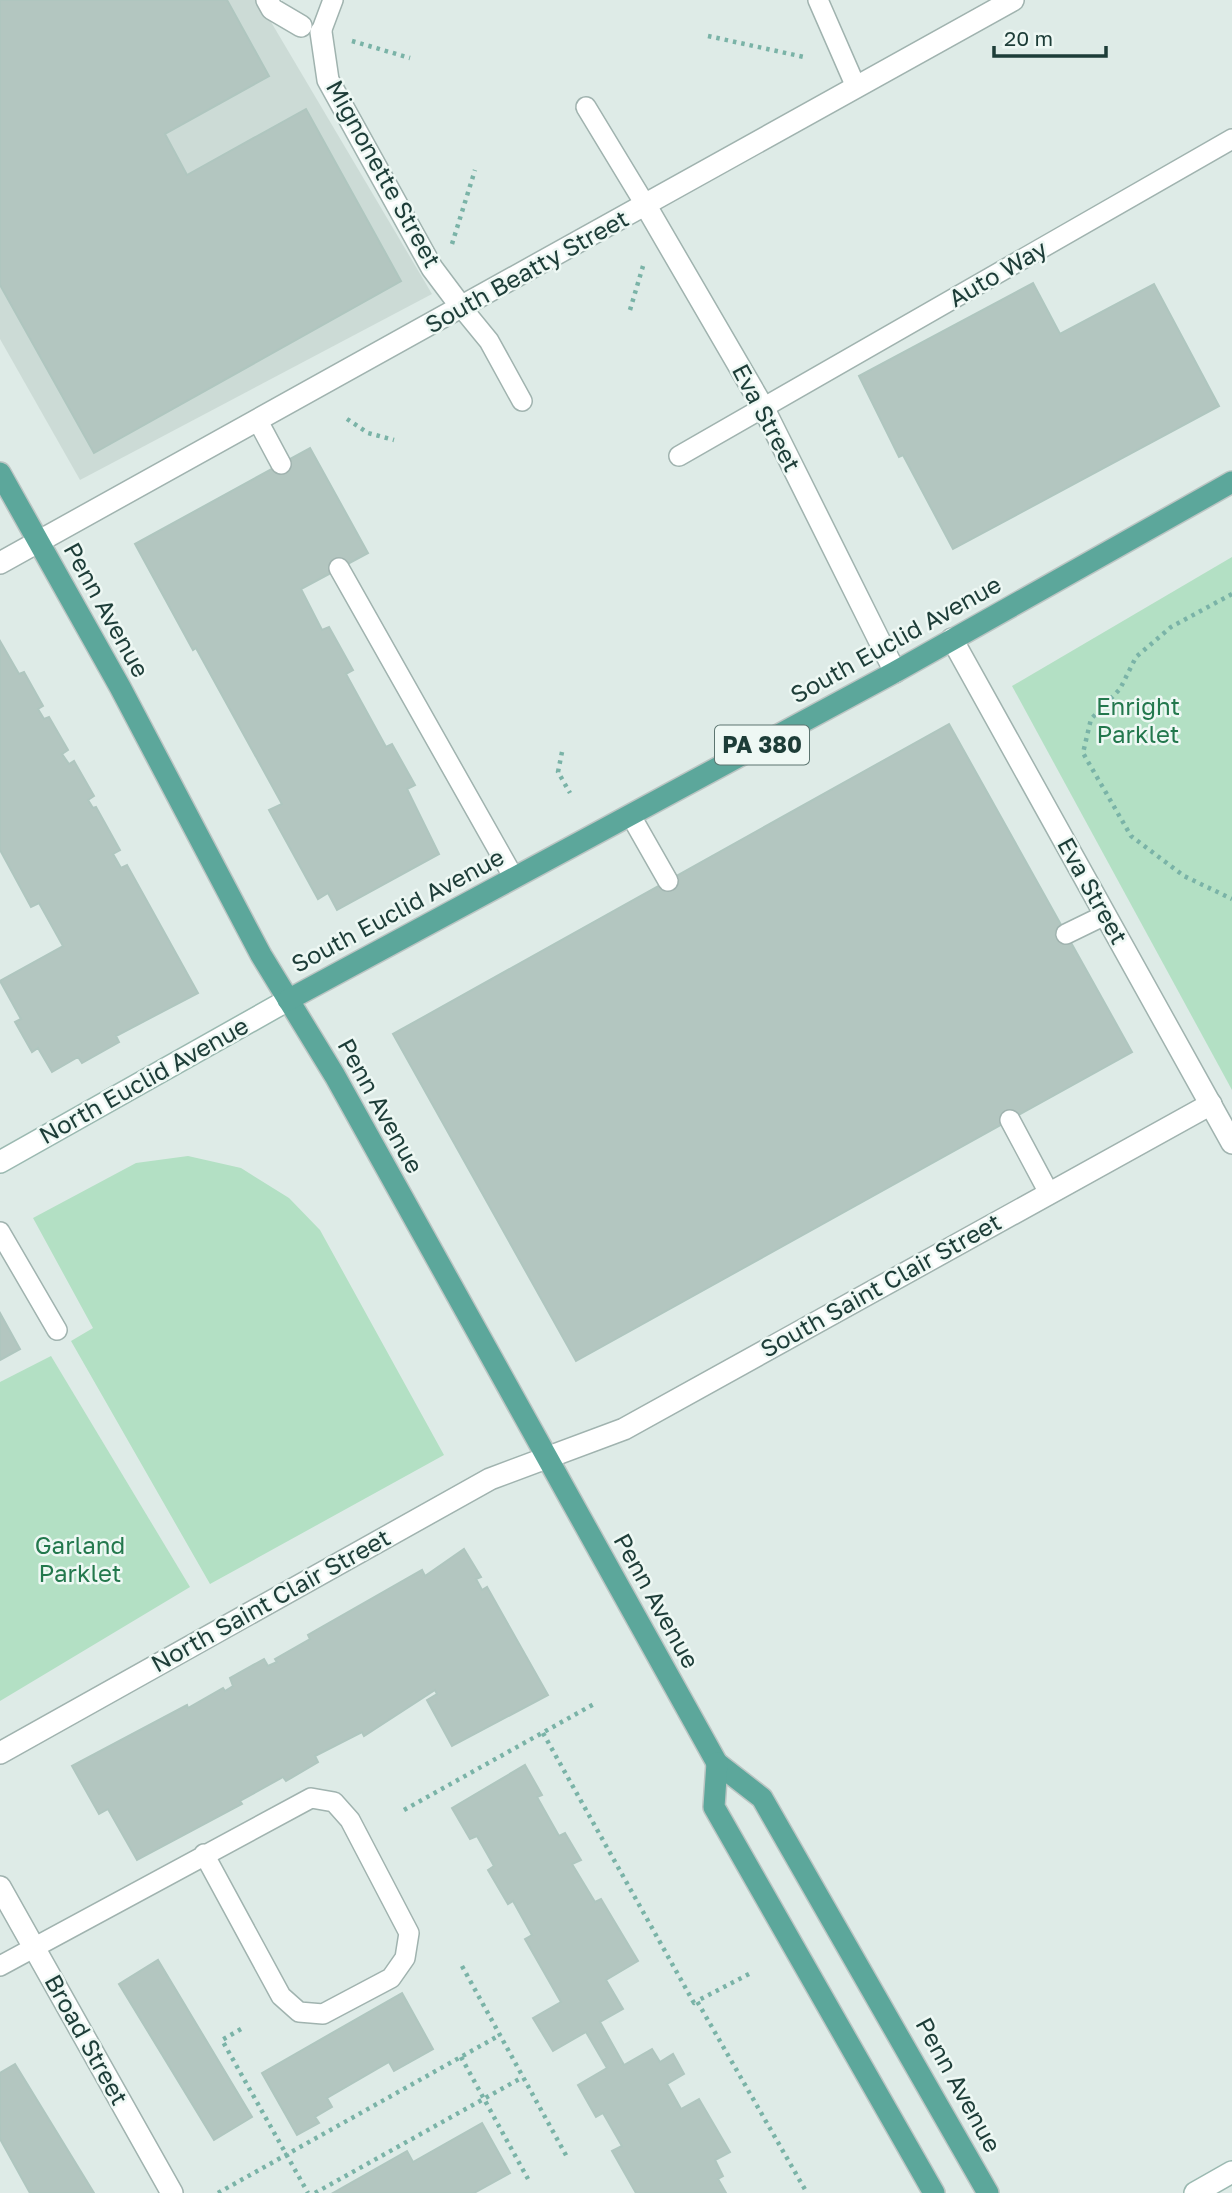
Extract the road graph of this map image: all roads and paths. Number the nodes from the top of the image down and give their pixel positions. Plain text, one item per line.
1 (267, 0) edge
2 (333, 0) edge
3 (818, 0) edge
4 (1013, 0) edge
5 (321, 32) junction
6 (708, 36) dead end
7 (804, 57) dead end
8 (410, 58) dead end
9 (856, 87) junction
10 (586, 107) dead end
11 (1232, 139) edge
12 (475, 170) dead end
13 (646, 206) junction
14 (451, 248) dead end
15 (643, 266) dead end
16 (462, 308) junction
17 (630, 310) dead end
18 (522, 401) dead end
19 (764, 409) junction
20 (347, 419) dead end
21 (258, 421) junction
22 (394, 440) dead end
23 (679, 456) dead end
24 (281, 464) dead end
25 (0, 473) edge
26 (1232, 482) edge
27 (39, 542) junction
28 (0, 562) edge
29 (339, 568) dead end
30 (1232, 594) edge
31 (952, 639) junction
32 (895, 672) junction
33 (562, 752) dead end
34 (570, 793) dead end
35 (631, 816) junction
36 (514, 878) junction
37 (668, 881) dead end
38 (1232, 899) edge
39 (1105, 915) junction
40 (1066, 934) dead end
41 (288, 1000) junction
42 (1211, 1104) junction
43 (1010, 1120) dead end
44 (1232, 1143) edge
45 (0, 1162) edge
46 (1049, 1193) junction
47 (0, 1232) edge
48 (57, 1330) dead end
49 (547, 1458) junction
50 (594, 1704) dead end
51 (543, 1733) junction
52 (0, 1753) edge
53 (717, 1763) junction
54 (404, 1811) dead end
55 (204, 1854) junction
56 (0, 1887) edge
57 (33, 1947) junction
58 (0, 1965) edge
59 (462, 1966) dead end
60 (749, 1973) dead end
61 (697, 2001) junction
62 (241, 2029) dead end
63 (500, 2035) junction
64 (460, 2057) junction
65 (523, 2077) junction
66 (484, 2099) junction
67 (286, 2155) junction
68 (568, 2157) dead end
69 (1232, 2172) edge
70 (528, 2179) dead end
71 (173, 2193) edge
72 (218, 2193) edge
73 (307, 2193) edge
74 (315, 2193) edge
75 (807, 2193) edge
76 (934, 2193) edge
77 (988, 2193) edge
78 (1195, 2193) edge

1 - 5 street
2 - 5 lane
3 - 9 lane
4 - 9 street, South Beatty Street
5 - 8 path
5 - 16 street, Mignonette Street
6 - 7 path
9 - 13 street, South Beatty Street
10 - 13 lane
11 - 19 lane, Auto Way
12 - 14 path
13 - 16 street, South Beatty Street
13 - 19 street, Eva Street
15 - 17 path
16 - 18 lane
16 - 21 street, South Beatty Street
19 - 23 lane, Auto Way
19 - 32 street, Eva Street
20 - 22 path
21 - 24 lane
21 - 27 street, South Beatty Street
25 - 27 main road, Penn Avenue
26 - 31 main road, South Euclid Avenue / PA 380
27 - 28 street, South Beatty Street
27 - 41 main road, Penn Avenue
29 - 36 lane
30 - 38 path
31 - 32 main road, South Euclid Avenue / PA 380
31 - 39 street, Eva Street
32 - 35 main road, South Euclid Avenue / PA 380
33 - 34 path
35 - 36 main road, South Euclid Avenue / PA 380
35 - 37 lane
36 - 41 main road, South Euclid Avenue / PA 380
39 - 40 lane
39 - 42 street, Eva Street
41 - 45 street, North Euclid Avenue / PA 380
41 - 49 main road, Penn Avenue
42 - 44 street, Eva Street
42 - 46 street, South Saint Clair Street
43 - 46 lane
46 - 49 street, South Saint Clair Street
47 - 48 lane
49 - 52 street, North Saint Clair Street
49 - 53 main road, Penn Avenue
50 - 51 path
51 - 54 path
51 - 61 path
53 - 76 main road
53 - 77 main road, Penn Avenue
55 - 55 lane
55 - 57 lane
56 - 57 street, Broad Street
57 - 58 lane
57 - 71 street, Broad Street
59 - 63 path
60 - 61 path
61 - 75 path
62 - 67 path
63 - 64 path
63 - 65 path
64 - 66 path
64 - 67 path
65 - 66 path
65 - 68 path
66 - 70 path
66 - 74 path
67 - 72 path
67 - 73 path
69 - 78 street

